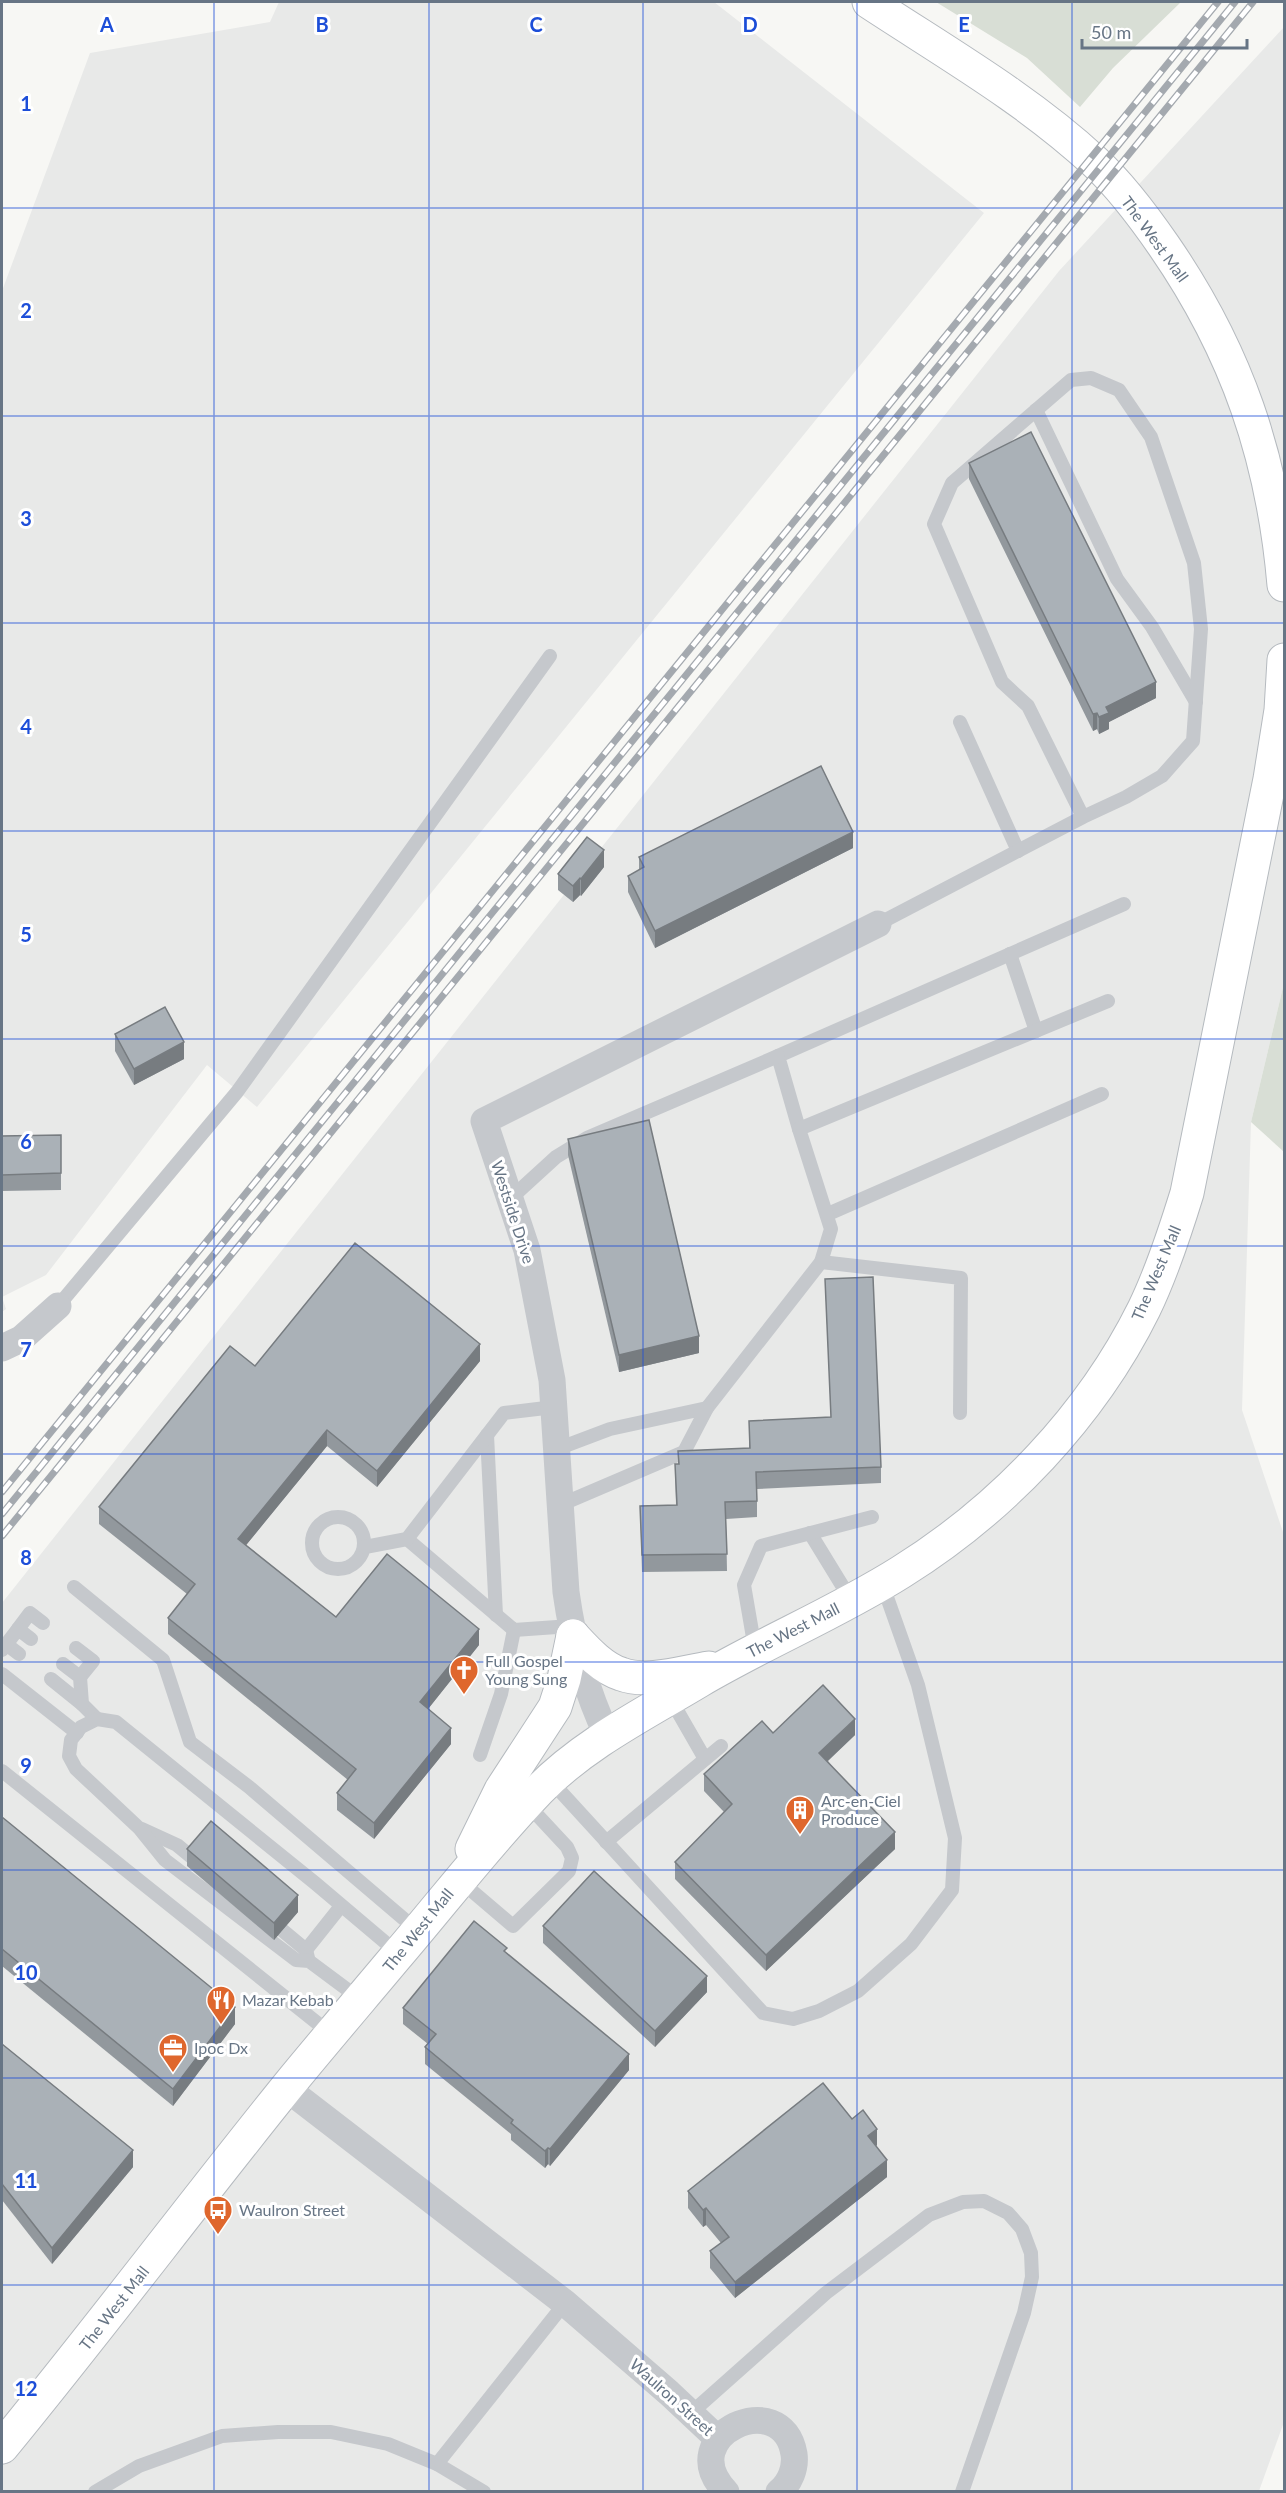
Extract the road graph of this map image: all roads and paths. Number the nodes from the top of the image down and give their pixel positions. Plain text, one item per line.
1 (869, 2) edge
2 (1036, 411) junction
3 (1284, 585) edge
4 (550, 656) dead end
5 (1284, 660) edge
6 (1196, 702) junction
7 (960, 722) dead end
8 (1083, 817) junction
9 (1018, 851) junction
10 (1124, 904) dead end
11 (878, 924) joint
12 (1010, 954) junction
13 (1108, 1001) dead end
14 (1036, 1031) junction
15 (778, 1056) junction
16 (1102, 1094) dead end
17 (799, 1129) junction
18 (510, 1199) junction
19 (828, 1214) junction
20 (820, 1262) junction
21 (58, 1306) joint
22 (2, 1348) edge
23 (554, 1407) junction
24 (707, 1408) junction
25 (960, 1413) dead end
26 (487, 1436) junction
27 (557, 1449) junction
28 (560, 1505) junction
29 (872, 1517) dead end
30 (810, 1533) junction
31 (407, 1539) junction
32 (365, 1548) dead end
33 (882, 1583) junction
34 (74, 1587) dead end
35 (851, 1600) junction
36 (496, 1615) junction
37 (43, 1623) dead end
38 (18, 1629) junction
39 (514, 1630) junction
40 (572, 1631) junction
41 (31, 1639) dead end
42 (4, 1647) edge
43 (76, 1648) dead end
44 (755, 1649) junction
45 (19, 1654) dead end
46 (63, 1664) dead end
47 (726, 1665) junction
48 (2, 1674) edge
49 (80, 1677) junction
50 (51, 1679) dead end
51 (670, 1698) junction
52 (81, 1704) junction
53 (97, 1719) junction
54 (77, 1733) junction
55 (608, 1735) junction
56 (722, 1746) dead end
57 (480, 1755) dead end
58 (705, 1760) junction
59 (2, 1771) edge
60 (550, 1780) junction
61 (527, 1804) junction
62 (140, 1828) junction
63 (606, 1842) junction
64 (194, 1859) edge
65 (456, 1884) junction
66 (341, 1906) junction
67 (282, 1930) edge
68 (408, 1942) junction
69 (308, 1955) junction
70 (361, 1999) junction
71 (331, 2034) junction
72 (286, 2088) junction
73 (565, 2303) junction
74 (691, 2413) junction
75 (718, 2439) junction
76 (2, 2447) edge
77 (437, 2464) junction
78 (114, 2486) edge
79 (95, 2492) edge
80 (484, 2492) edge
81 (726, 2492) edge
82 (779, 2492) edge
83 (962, 2492) edge

1 - 3 main road, The West Mall
2 - 6 lane
2 - 6 lane
2 - 8 lane
4 - 21 lane
5 - 33 main road, The West Mall
6 - 8 lane
7 - 9 lane
8 - 9 lane
9 - 11 lane
10 - 12 lane
11 - 18 street, Westside Drive
12 - 14 lane
12 - 15 lane
13 - 14 lane
14 - 17 lane
15 - 17 lane
15 - 18 lane
16 - 19 lane
17 - 19 lane
18 - 23 street, Westside Drive
19 - 20 lane
20 - 24 lane
20 - 25 lane
21 - 22 street
23 - 26 lane
23 - 27 street, Westside Drive
24 - 27 lane
24 - 28 lane
26 - 31 lane
26 - 36 lane
27 - 28 street, Westside Drive
28 - 40 street, Westside Drive
29 - 30 lane
30 - 35 lane
30 - 44 lane
31 - 32 lane
31 - 36 lane
33 - 35 main road, The West Mall
33 - 63 lane
34 - 68 lane
35 - 44 main road, The West Mall
36 - 39 lane
37 - 38 lane
38 - 41 lane
38 - 42 lane
39 - 40 lane
39 - 57 lane
40 - 47 main road
40 - 55 street, Westside Drive
40 - 65 main road
42 - 45 lane
43 - 49 lane
44 - 47 main road, The West Mall
46 - 49 lane
47 - 51 main road, The West Mall
48 - 54 lane
49 - 52 lane
50 - 52 lane
51 - 55 main road, The West Mall
51 - 58 lane
52 - 53 lane
53 - 54 lane
53 - 66 lane
54 - 62 lane
55 - 60 main road, The West Mall
56 - 58 lane
58 - 63 lane
59 - 71 lane
60 - 61 main road, The West Mall
60 - 63 lane
61 - 65 main road, The West Mall
61 - 65 lane
62 - 64 lane
62 - 69 lane
65 - 68 main road, The West Mall
66 - 68 lane
66 - 69 lane
67 - 69 lane
68 - 70 main road, The West Mall
69 - 70 lane
70 - 71 main road, The West Mall
71 - 72 main road, The West Mall
72 - 73 street, Waulron Street
72 - 76 main road, The West Mall
73 - 74 street, Waulron Street
73 - 77 lane
74 - 75 street, Waulron Street
74 - 83 lane
75 - 81 street, Waulron Street
75 - 82 street, Waulron Street
77 - 78 lane
77 - 80 lane
78 - 79 lane

